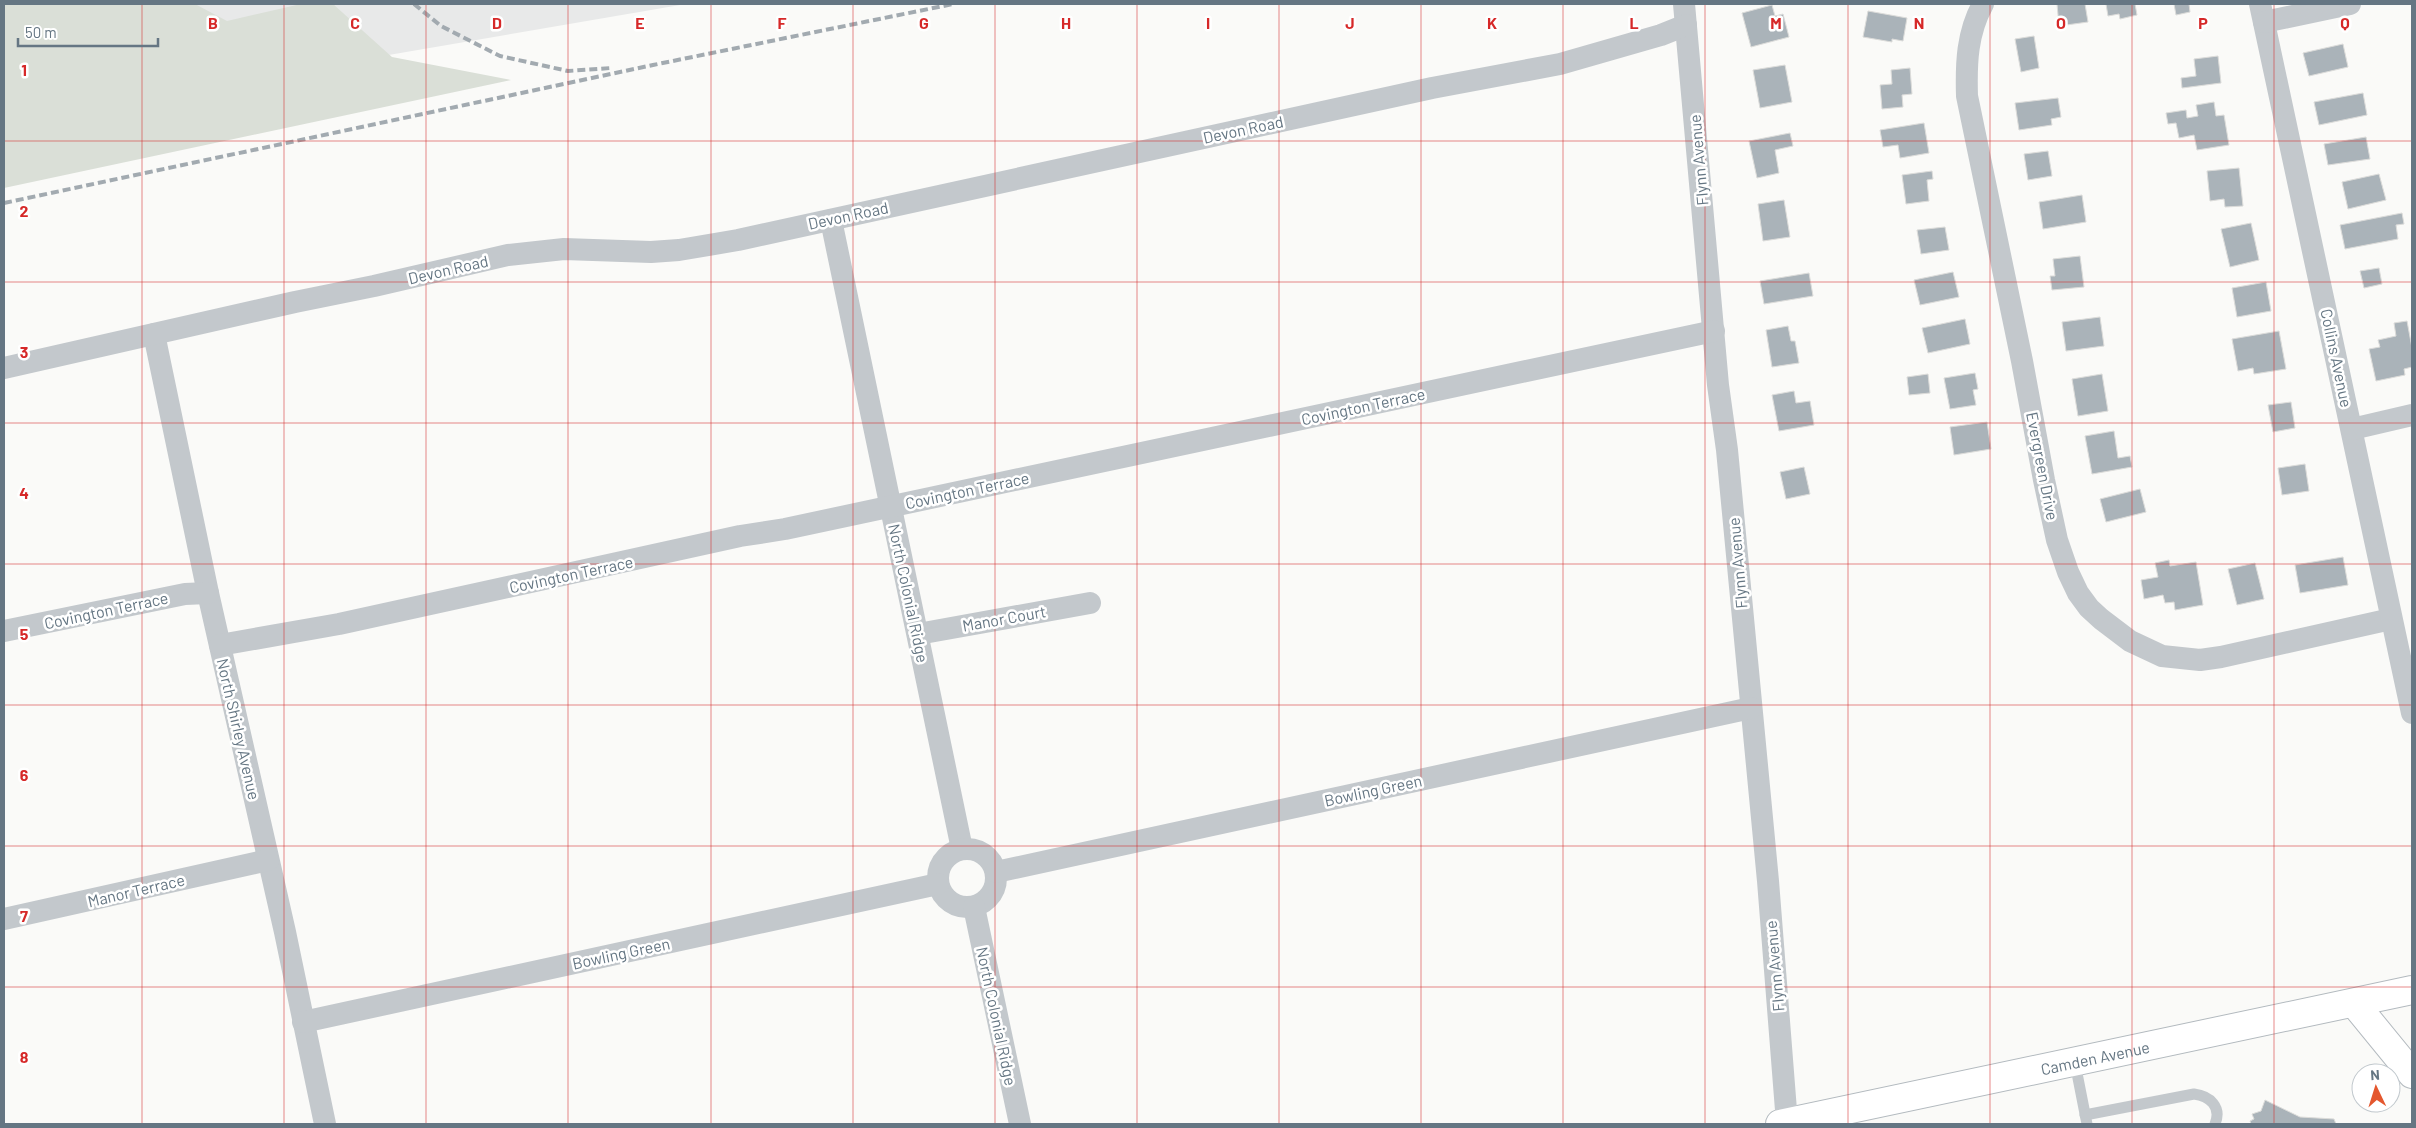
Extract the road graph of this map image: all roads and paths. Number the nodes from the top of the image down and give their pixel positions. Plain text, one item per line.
1 (1983, 4) edge
2 (2350, 4) edge
3 (2262, 13) edge
4 (1685, 14) edge
5 (831, 220) junction
6 (1714, 331) junction
7 (154, 334) junction
8 (4, 368) edge
9 (2412, 415) edge
10 (2352, 429) junction
11 (890, 506) junction
12 (208, 592) junction
13 (1090, 603) dead end
14 (2391, 619) junction
15 (4, 631) edge
16 (918, 634) junction
17 (220, 645) junction
18 (1750, 708) junction
19 (2412, 713) edge
20 (962, 849) junction
21 (268, 860) junction
22 (996, 872) junction
23 (938, 884) junction
24 (974, 907) junction
25 (4, 919) edge
26 (2412, 990) edge
27 (2354, 1003) junction
28 (304, 1022) junction
29 (2075, 1063) junction
30 (2412, 1074) edge
31 (2086, 1120) edge
32 (1783, 1123) edge
33 (325, 1124) edge
34 (1020, 1124) edge
35 (2215, 1124) edge

1 - 14 street, Evergreen Drive
2 - 3 street
3 - 10 street, Collins Avenue
4 - 5 street, Devon Road
4 - 6 street, Flynn Avenue
5 - 7 street, Devon Road
5 - 11 street, North Colonial Ridge
6 - 11 street, Covington Terrace
6 - 18 street, Flynn Avenue
7 - 8 street, Devon Road
7 - 12 street, North Shirley Avenue
9 - 10 street
10 - 14 street, Collins Avenue
11 - 16 street, North Colonial Ridge
11 - 17 street, Covington Terrace
12 - 15 street, Covington Terrace
12 - 17 street, North Shirley Avenue
13 - 16 street, Manor Court
14 - 19 street, Collins Avenue
16 - 20 street, North Colonial Ridge
17 - 21 street, North Shirley Avenue
18 - 22 street, Bowling Green
18 - 32 street, Flynn Avenue
20 - 22 street
20 - 23 street
21 - 25 street, Manor Terrace
21 - 28 street, North Shirley Avenue
22 - 24 street
23 - 24 street
23 - 28 street, Bowling Green
24 - 34 street, North Colonial Ridge
26 - 27 main road, Camden Avenue
27 - 29 main road, Camden Avenue
27 - 30 main road
28 - 33 street, North Shirley Avenue
29 - 31 lane
29 - 32 main road, Camden Avenue
31 - 35 lane

